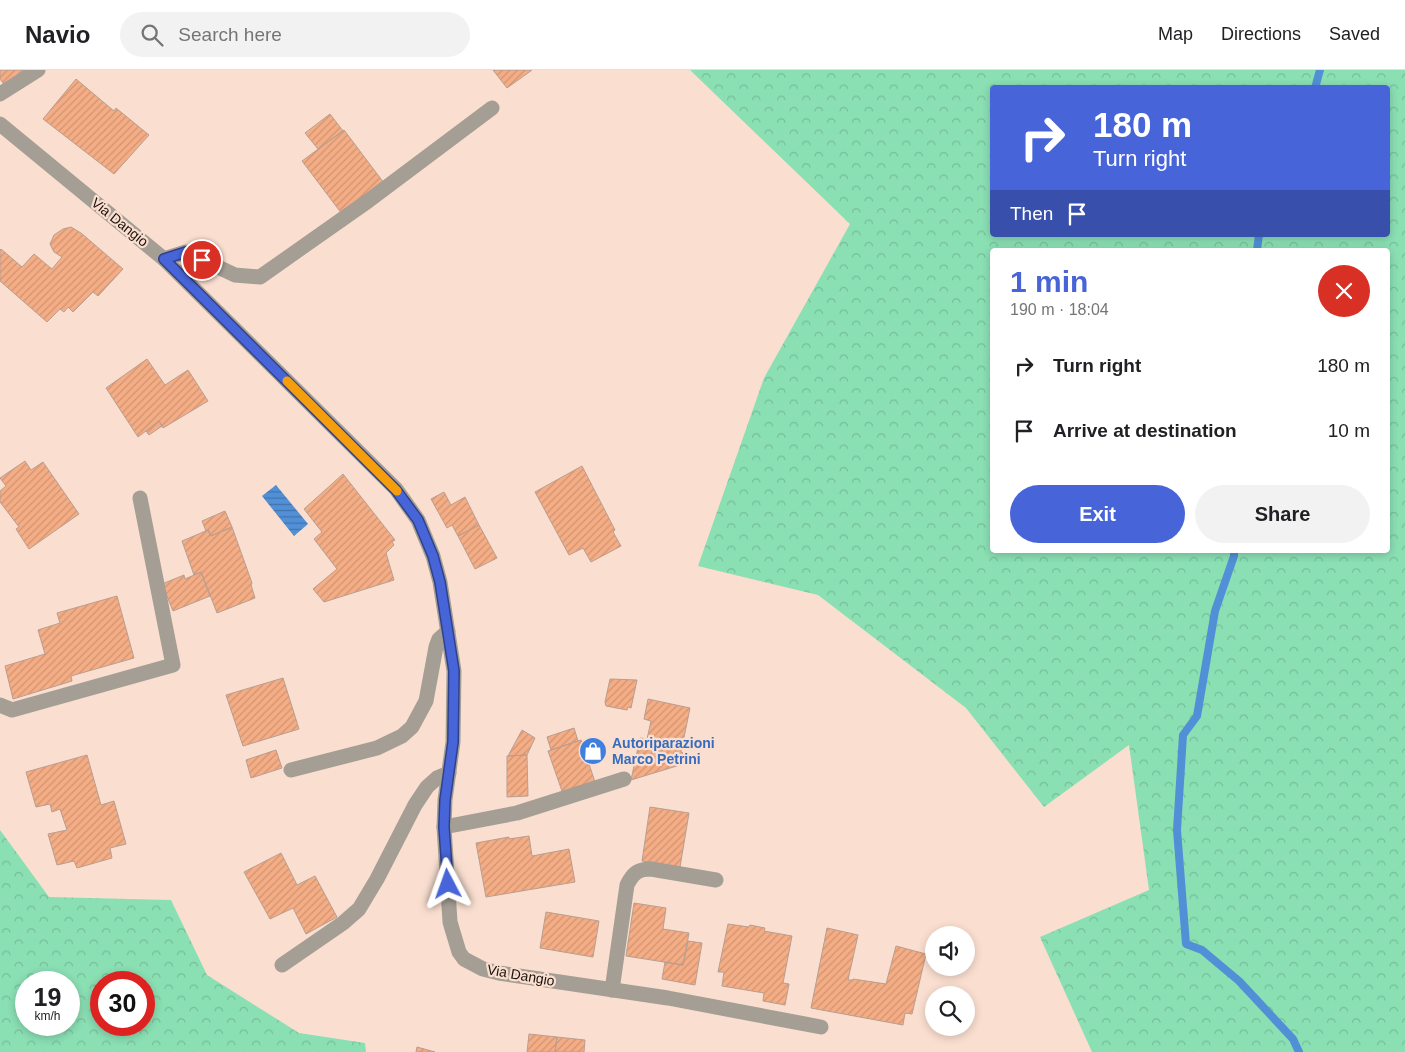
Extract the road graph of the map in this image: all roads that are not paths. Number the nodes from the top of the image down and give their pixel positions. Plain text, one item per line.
1 (38, 70) edge
2 (0, 94) edge
3 (492, 108) dead end
4 (0, 124) edge
5 (164, 259) junction
6 (140, 498) dead end
7 (448, 632) junction
8 (0, 705) edge
9 (291, 770) dead end
10 (449, 773) junction
11 (624, 779) dead end
12 (444, 827) junction
13 (716, 880) dead end
14 (282, 965) dead end
15 (612, 990) junction
16 (821, 1027) dead end

1 - 2 street
3 - 5 street
4 - 5 street, Via Dangio
5 - 7 street, Via Dangio
6 - 8 street
7 - 9 street
7 - 10 street, Via Dangio
10 - 12 street, Via Dangio
10 - 14 street
11 - 12 street
12 - 15 street, Via Dangio
13 - 15 street
15 - 16 street, Via Dangio

